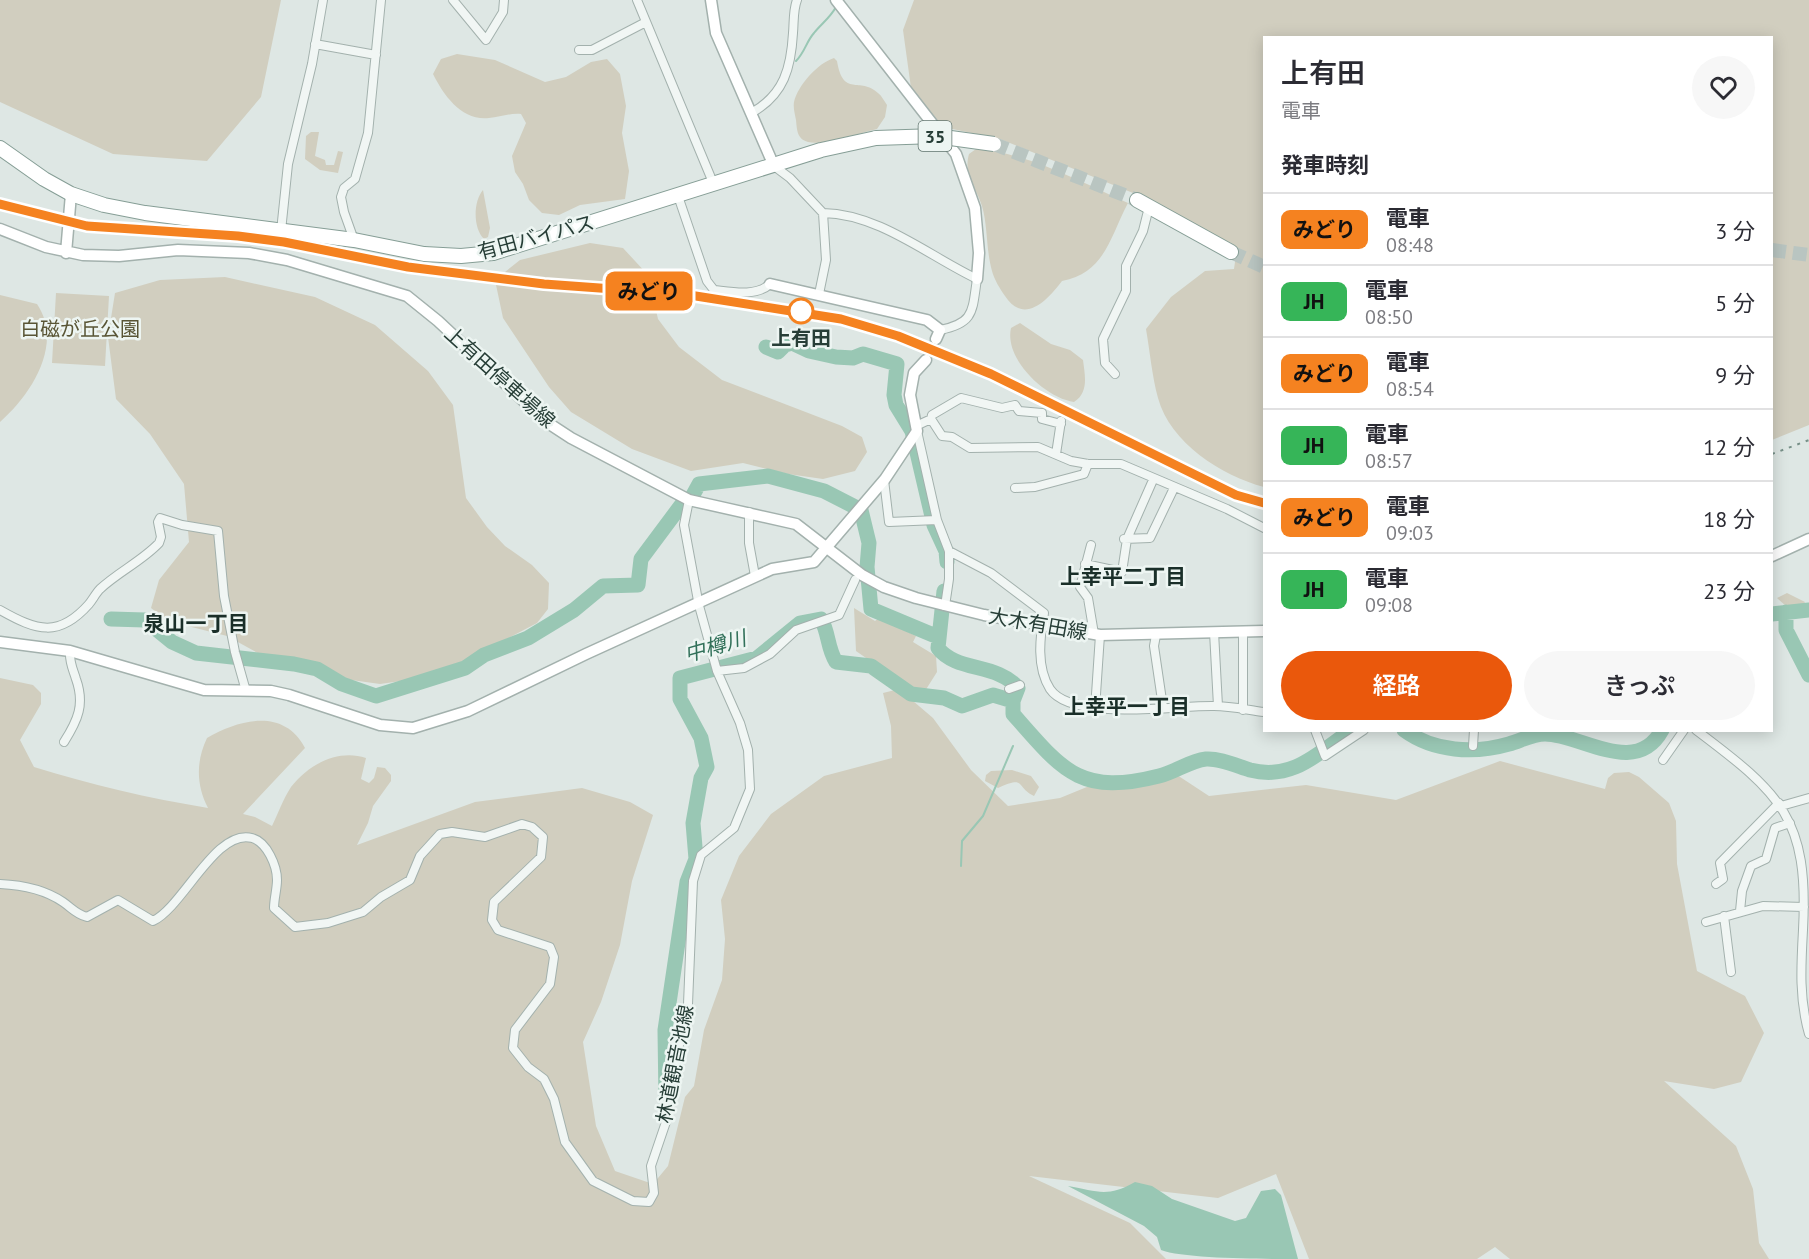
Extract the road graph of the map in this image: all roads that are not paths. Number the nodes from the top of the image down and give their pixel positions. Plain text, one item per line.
1 (323, 0) edge
2 (381, 0) edge
3 (453, 0) edge
4 (504, 0) edge
5 (637, 0) edge
6 (711, 0) edge
7 (797, 0) edge
8 (836, 0) edge
9 (646, 22) junction
10 (315, 44) junction
11 (579, 50) dead end
12 (376, 55) junction
13 (753, 112) junction
14 (994, 144) tunnel mouth
15 (0, 148) edge
16 (774, 166) junction
17 (714, 185) junction
18 (71, 194) junction
19 (678, 196) junction
20 (1143, 204) joint
21 (823, 213) junction
22 (0, 229) edge
23 (281, 232) junction
24 (354, 240) junction
25 (1231, 252) tunnel mouth
26 (66, 253) junction
27 (977, 279) junction
28 (770, 284) joint
29 (819, 294) junction
30 (938, 335) joint
31 (926, 360) tunnel mouth
32 (1115, 374) dead end
33 (931, 419) junction
34 (917, 428) junction
35 (1056, 454) junction
36 (1088, 464) junction
37 (884, 480) junction
38 (1152, 480) junction
39 (1015, 488) dead end
40 (1174, 488) junction
41 (689, 500) junction
42 (749, 512) junction
43 (933, 521) junction
44 (1263, 527) edge
45 (1124, 539) junction
46 (1809, 539) edge
47 (1091, 545) dead end
48 (828, 548) junction
49 (950, 551) junction
50 (1773, 556) edge
51 (1085, 564) junction
52 (755, 576) junction
53 (855, 580) dead end
54 (698, 602) junction
55 (945, 606) junction
56 (0, 610) edge
57 (1042, 626) junction
58 (1263, 631) edge
59 (1214, 632) junction
60 (1243, 632) junction
61 (1097, 634) junction
62 (1156, 635) junction
63 (0, 642) edge
64 (70, 651) junction
65 (717, 671) junction
66 (1020, 685) dead end
67 (1009, 689) dead end
68 (246, 691) junction
69 (1163, 706) junction
70 (1218, 706) junction
71 (1095, 709) junction
72 (1243, 710) junction
73 (1263, 712) edge
74 (1316, 732) edge
75 (1361, 732) edge
76 (1474, 732) edge
77 (1683, 732) edge
78 (1699, 732) edge
79 (64, 742) dead end
80 (1473, 746) dead end
81 (1663, 760) dead end
82 (1809, 798) edge
83 (1780, 804) junction
84 (1790, 823) junction
85 (1806, 865) edge
86 (0, 884) edge
87 (1716, 884) dead end
88 (1804, 907) junction
89 (1740, 911) junction
90 (1724, 916) junction
91 (1706, 922) dead end
92 (1731, 972) dead end
93 (1809, 1034) edge

1 - 10 street
2 - 12 street
3 - 4 street
5 - 9 street
6 - 13 main road
7 - 13 street
8 - 27 main road
9 - 11 street
9 - 17 street
10 - 12 street
10 - 23 street
12 - 24 street
13 - 16 main road
14 - 16 highway, 有田バイパス / 35, bridge
15 - 18 highway, 35
16 - 17 highway, 有田バイパス / 35
16 - 21 street
17 - 19 highway, 有田バイパス / 35
18 - 23 highway, 有田バイパス / 35
18 - 26 main road
19 - 24 highway, 有田バイパス / 35
19 - 28 street
20 - 25 highway
20 - 32 street
21 - 27 street
21 - 29 street
22 - 26 main road, 上有田停車場線
23 - 24 highway, 有田バイパス / 35
26 - 41 main road, 上有田停車場線
27 - 30 street
28 - 29 main road
29 - 30 main road
31 - 34 main road
33 - 34 street
33 - 35 street
33 - 35 street
34 - 37 main road
34 - 43 street
35 - 36 street
36 - 38 street
36 - 39 street
37 - 43 street
37 - 48 main road
38 - 40 street
38 - 45 street
40 - 44 street
40 - 45 street
41 - 42 main road, 上有田停車場線
41 - 54 street
42 - 48 main road, 上有田停車場線
42 - 52 street
43 - 49 street
45 - 51 street
46 - 50 main road
47 - 51 street
48 - 52 main road
48 - 55 main road, 大木有田線
49 - 55 street
49 - 57 street
51 - 61 street
52 - 54 main road
53 - 65 street
54 - 65 street, 林道観音池線
54 - 65 street
54 - 68 main road
55 - 57 main road, 大木有田線
56 - 68 street
57 - 61 main road, 大木有田線
57 - 71 street
58 - 60 main road, 大木有田線
59 - 60 main road, 大木有田線
59 - 62 main road, 大木有田線
59 - 70 street
60 - 72 street
61 - 62 main road, 大木有田線
61 - 71 street
62 - 69 street
63 - 64 main road
64 - 68 main road
64 - 79 street
65 - 86 street, 林道観音池線
66 - 67 street
69 - 70 street
69 - 71 street
70 - 72 street
72 - 73 street
74 - 75 street
76 - 80 street
77 - 81 street
78 - 83 street
82 - 83 street
83 - 84 street
83 - 87 street
84 - 85 street
84 - 89 street
85 - 88 street
88 - 89 street
88 - 93 street
89 - 90 street
90 - 91 street
90 - 92 street

